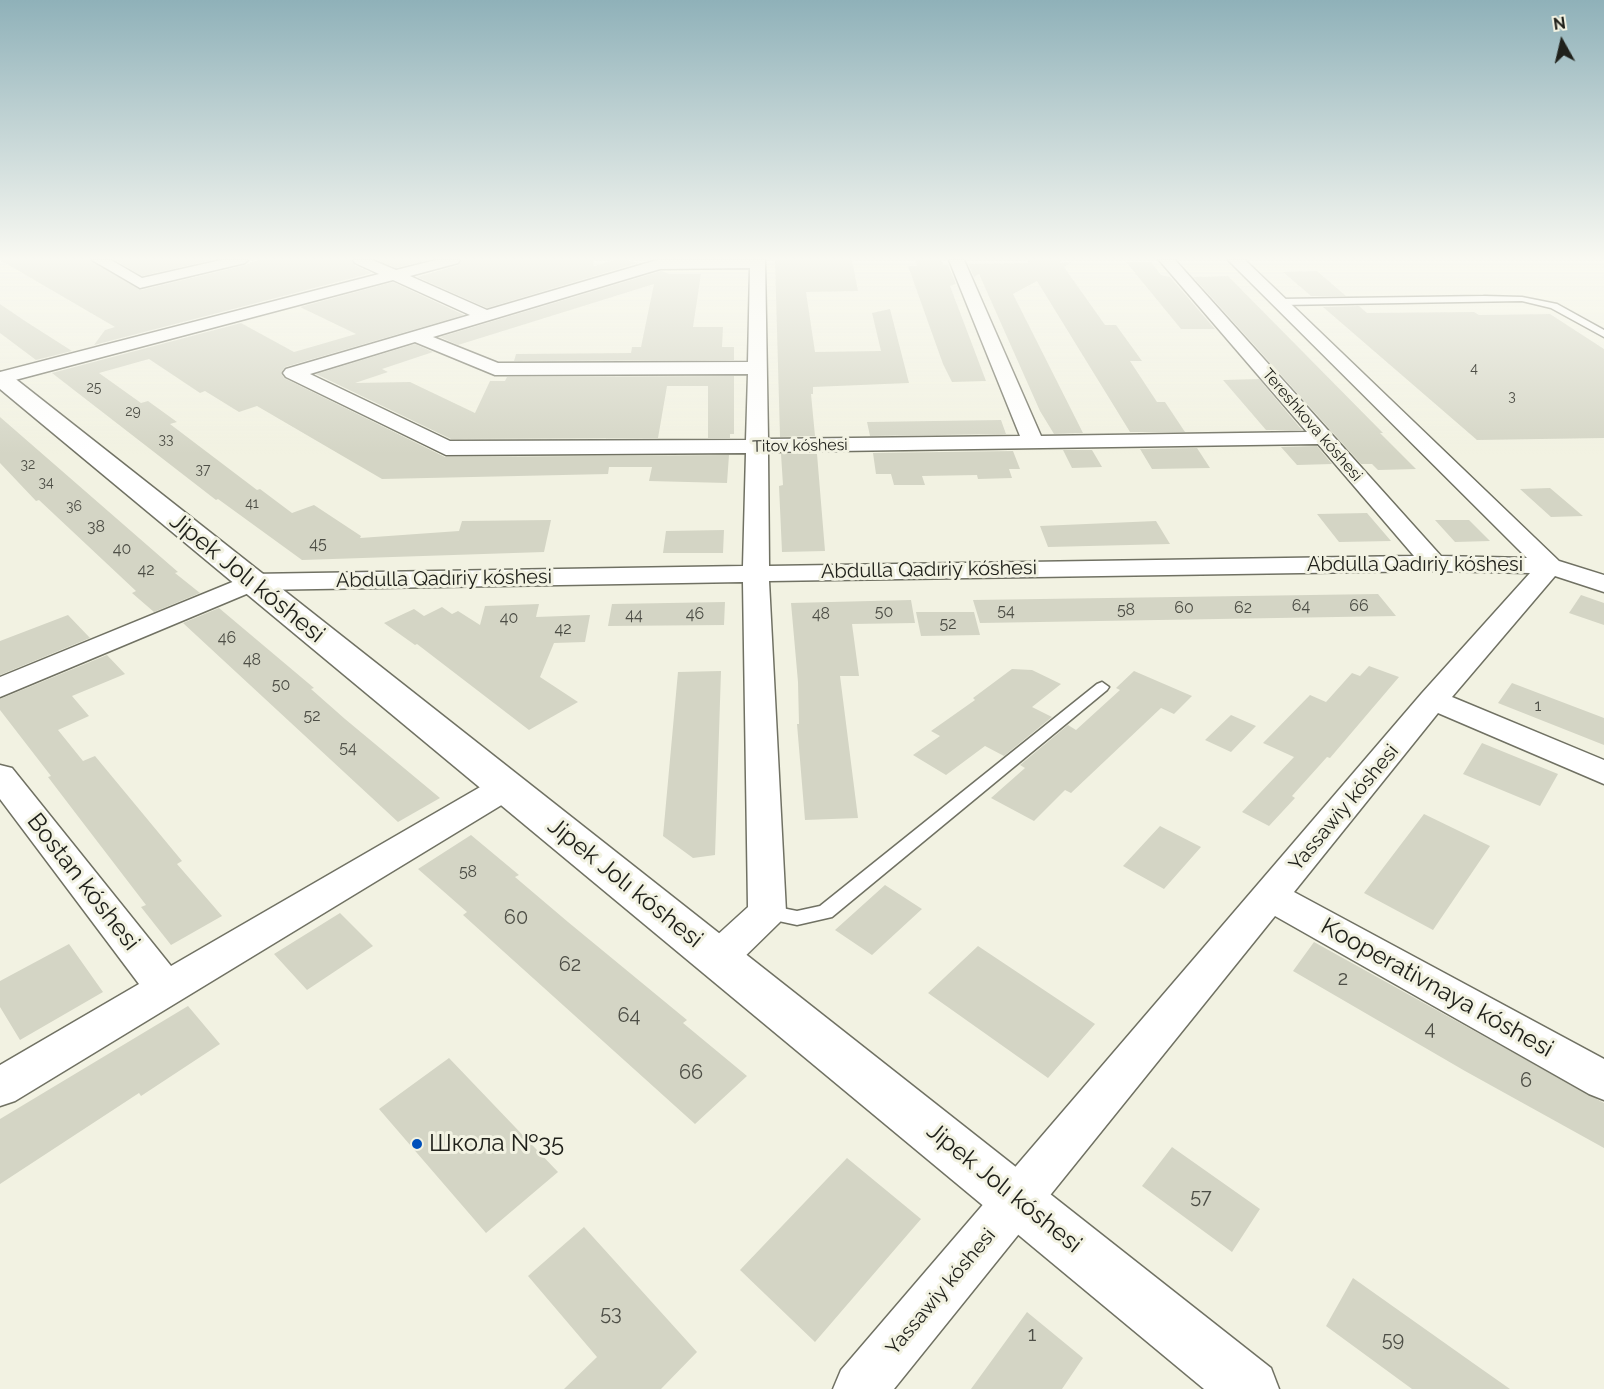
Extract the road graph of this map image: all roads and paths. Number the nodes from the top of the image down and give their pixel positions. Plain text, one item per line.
1 (204, 325) edge
2 (452, 325) edge
3 (757, 325) edge
4 (984, 325) edge
5 (1224, 325) edge
6 (1303, 325) edge
7 (1588, 325) edge
8 (1604, 334) edge
9 (415, 336) junction
10 (757, 368) junction
11 (0, 378) edge
12 (1324, 438) junction
13 (1034, 443) junction
14 (756, 447) junction
15 (1434, 562) junction
16 (1551, 566) junction
17 (756, 573) junction
18 (252, 582) junction
19 (1604, 584) edge
20 (1102, 687) dead end
21 (0, 688) edge
22 (1433, 700) junction
23 (1604, 773) edge
24 (0, 776) edge
25 (506, 787) junction
26 (1271, 896) junction
27 (767, 912) junction
28 (718, 958) junction
29 (166, 989) junction
30 (1604, 1081) edge
31 (0, 1087) edge
32 (1018, 1199) junction
33 (860, 1389) edge
34 (1250, 1389) edge

1 - 11 street
2 - 9 street
3 - 10 street
4 - 13 street
5 - 12 street, Tereshkova kóshesi
6 - 16 street
7 - 8 lane
9 - 10 street
9 - 14 street, Titov kóshesi
10 - 14 street
11 - 18 street, Jipek Jolı kóshesi
12 - 13 street, Titov kóshesi
12 - 15 street, Tereshkova kóshesi
13 - 14 street, Titov kóshesi
14 - 17 street
15 - 16 street, Abdulla Qadıriy kóshesi
15 - 17 street, Abdulla Qadıriy kóshesi
16 - 19 street, Abdulla Qadıriy kóshesi
16 - 22 street, Yassawiy kóshesi
17 - 18 street, Abdulla Qadıriy kóshesi
17 - 27 street
18 - 21 street
18 - 25 street, Jipek Jolı kóshesi
20 - 27 lane
22 - 23 street
22 - 26 street, Yassawiy kóshesi
24 - 29 street, Bostan kóshesi
25 - 28 street, Jipek Jolı kóshesi
25 - 29 street
26 - 30 street, Kooperativnaya kóshesi
26 - 32 street, Yassawiy kóshesi
27 - 28 street
28 - 32 street, Jipek Jolı kóshesi
29 - 31 street
32 - 33 street, Yassawiy kóshesi
32 - 34 street, Jipek Jolı kóshesi

